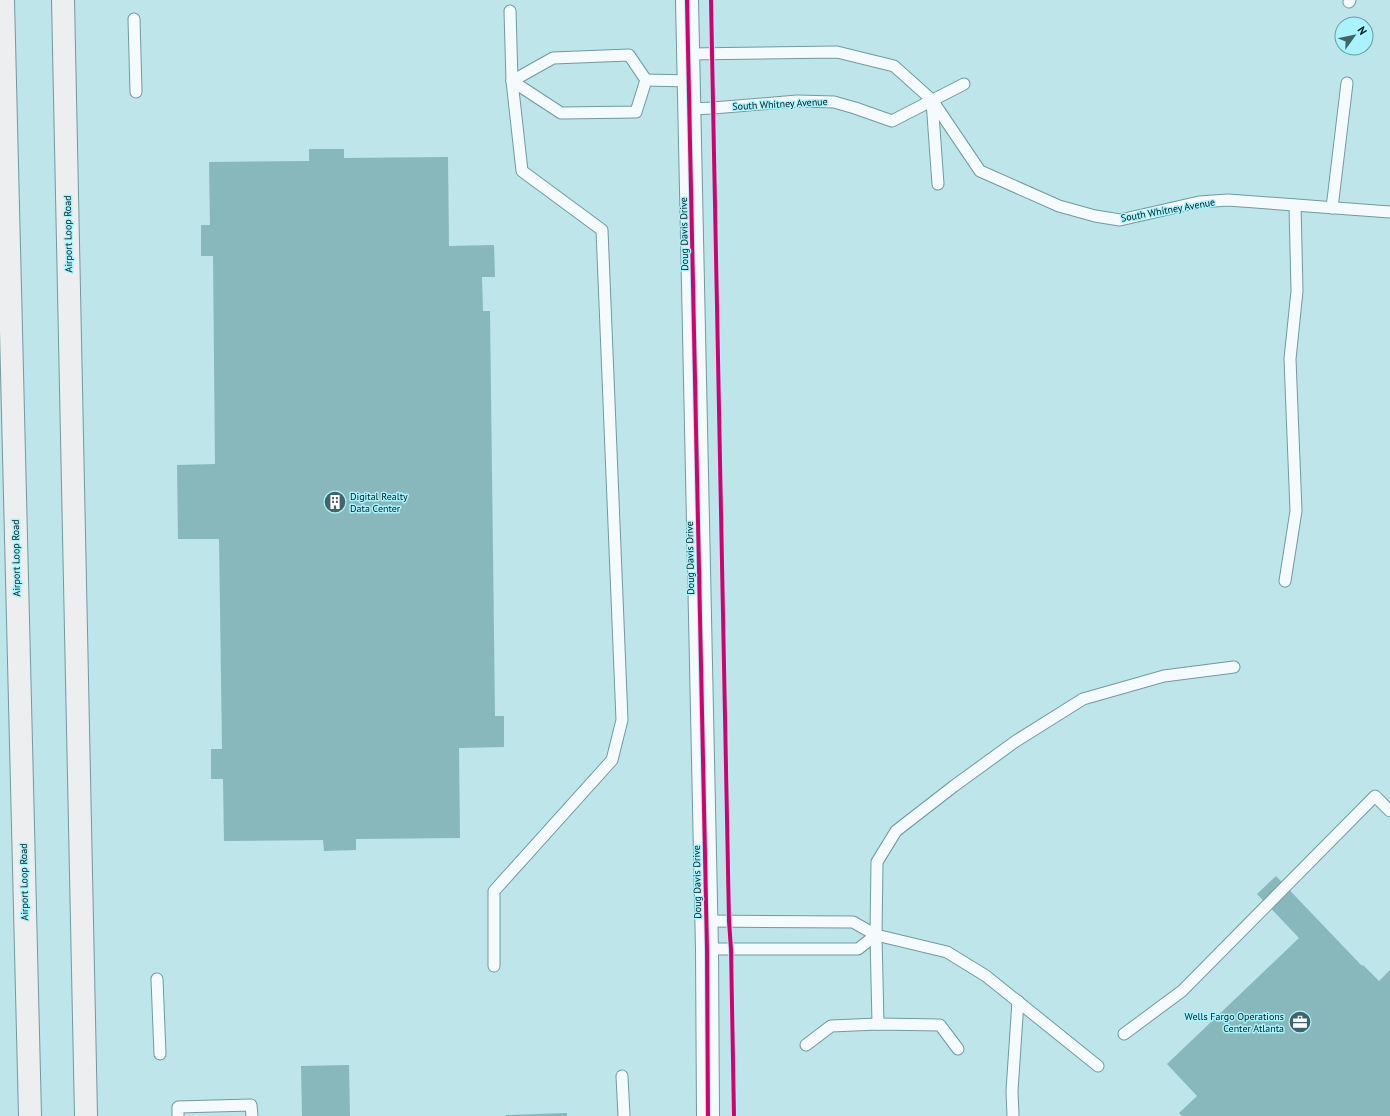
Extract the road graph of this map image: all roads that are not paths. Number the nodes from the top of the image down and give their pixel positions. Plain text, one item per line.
1 (3, 0) edge
2 (64, 0) edge
3 (687, 0) edge
4 (510, 11) dead end
5 (134, 19) dead end
6 (688, 54) junction
7 (646, 80) junction
8 (512, 81) junction
9 (689, 81) junction
10 (1347, 83) dead end
11 (964, 84) dead end
12 (136, 92) dead end
13 (932, 100) junction
14 (689, 109) junction
15 (938, 184) dead end
16 (1295, 205) junction
17 (1332, 208) junction
18 (1390, 212) edge
19 (1285, 581) dead end
20 (1234, 667) dead end
21 (1390, 811) edge
22 (706, 921) junction
23 (876, 935) junction
24 (707, 949) junction
25 (494, 966) dead end
26 (157, 979) dead end
27 (1018, 1001) junction
28 (878, 1024) junction
29 (1124, 1034) dead end
30 (806, 1044) dead end
31 (958, 1049) dead end
32 (160, 1054) dead end
33 (1098, 1066) dead end
34 (622, 1076) dead end
35 (30, 1116) edge
36 (86, 1116) edge
37 (178, 1116) edge
38 (252, 1116) edge
39 (624, 1116) edge
40 (708, 1116) edge
41 (1013, 1116) edge

1 - 35 main road, Airport Loop Road
2 - 36 main road, Airport Loop Road
3 - 6 street, Doug Davis Drive
4 - 8 lane
5 - 12 lane
6 - 9 street, Doug Davis Drive
6 - 13 lane
7 - 8 lane
7 - 8 lane
7 - 9 lane
8 - 25 lane
9 - 14 street, Doug Davis Drive
10 - 17 lane
11 - 13 lane
13 - 14 lane, South Whitney Avenue
13 - 15 lane
13 - 16 lane, South Whitney Avenue
14 - 22 street, Doug Davis Drive
16 - 17 lane, South Whitney Avenue
16 - 19 lane
17 - 18 lane, South Whitney Avenue
20 - 23 lane
21 - 29 lane
22 - 23 lane
22 - 24 street, Doug Davis Drive
23 - 24 lane
23 - 27 lane
23 - 28 lane
24 - 40 street, Doug Davis Drive
26 - 32 lane
27 - 33 lane
27 - 41 lane
28 - 30 lane
28 - 31 lane
34 - 39 lane
37 - 38 lane

